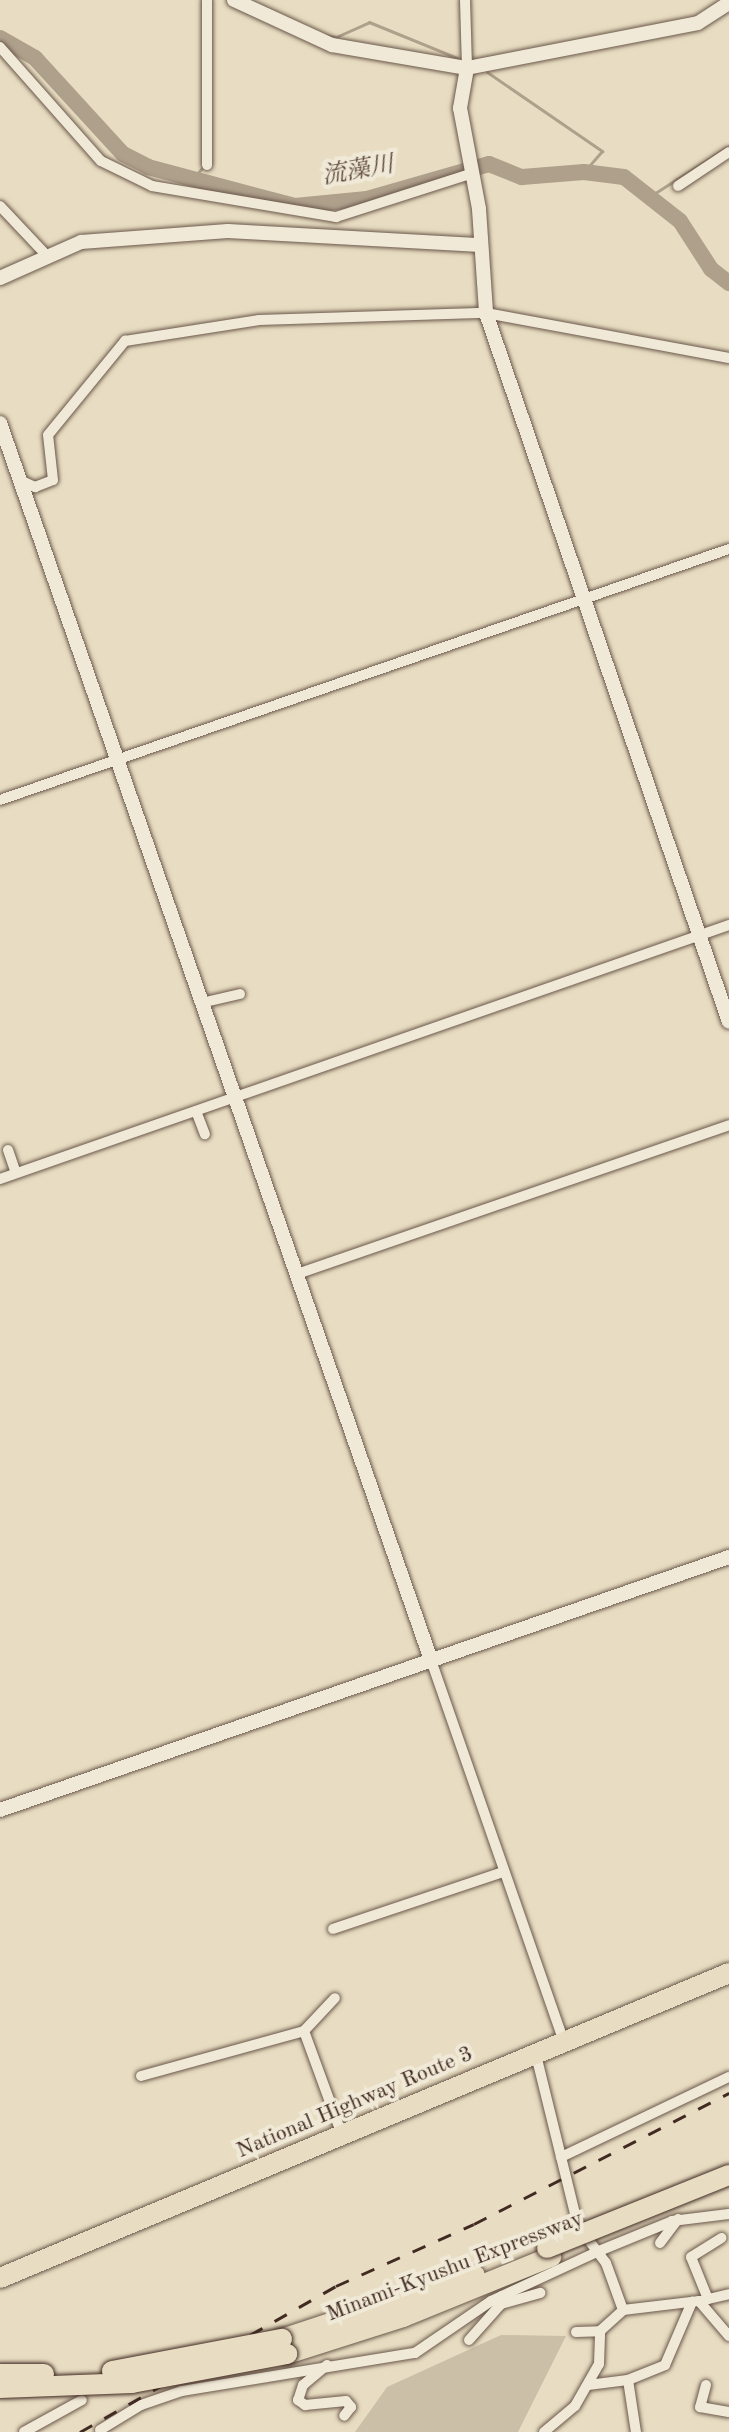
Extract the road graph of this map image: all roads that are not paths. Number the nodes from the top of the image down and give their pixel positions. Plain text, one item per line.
1 (207, 0) edge
2 (234, 0) edge
3 (465, 0) edge
4 (729, 3) edge
5 (0, 47) edge
6 (467, 68) junction
7 (729, 152) edge
8 (207, 165) dead end
9 (473, 172) junction
10 (678, 186) dead end
11 (0, 206) edge
12 (481, 245) junction
13 (48, 257) junction
14 (0, 278) edge
15 (486, 313) junction
16 (729, 358) edge
17 (0, 423) edge
18 (20, 480) junction
19 (729, 549) edge
20 (584, 599) junction
21 (115, 758) junction
22 (0, 800) edge
23 (729, 925) edge
24 (699, 936) junction
25 (240, 994) dead end
26 (201, 1003) junction
27 (729, 1022) edge
28 (234, 1097) junction
29 (196, 1111) junction
30 (729, 1125) edge
31 (205, 1134) dead end
32 (8, 1150) dead end
33 (16, 1173) junction
34 (0, 1179) edge
35 (297, 1274) junction
36 (729, 1557) edge
37 (431, 1660) junction
38 (0, 1810) edge
39 (500, 1873) junction
40 (333, 1929) dead end
41 (729, 1973) edge
42 (335, 1998) dead end
43 (304, 2031) junction
44 (563, 2040) junction
45 (536, 2055) junction
46 (141, 2076) dead end
47 (729, 2077) edge
48 (342, 2135) junction
49 (561, 2157) junction
50 (729, 2175) edge
51 (729, 2184) edge
52 (728, 2217) edge
53 (678, 2219) junction
54 (722, 2238) dead end
55 (660, 2243) dead end
56 (599, 2251) junction
57 (549, 2252) junction
58 (0, 2278) edge
59 (540, 2293) dead end
60 (729, 2294) edge
61 (650, 2296) dead end
62 (502, 2300) junction
63 (700, 2301) junction
64 (648, 2309) junction
65 (623, 2310) junction
66 (600, 2331) junction
67 (576, 2332) dead end
68 (729, 2336) edge
69 (469, 2340) dead end
70 (284, 2347) junction
71 (327, 2365) junction
72 (0, 2374) edge
73 (628, 2380) junction
74 (588, 2385) junction
75 (706, 2385) dead end
76 (0, 2388) edge
77 (82, 2400) dead end
78 (729, 2412) edge
79 (344, 2416) dead end
80 (100, 2430) edge
81 (24, 2432) edge
82 (544, 2432) edge
83 (636, 2432) edge

1 - 8 street
2 - 6 street
3 - 6 street
4 - 6 street
5 - 9 street
6 - 9 street
7 - 10 street
9 - 12 street
11 - 13 street
12 - 13 street
12 - 15 street
13 - 14 street
15 - 16 street
15 - 18 street
15 - 20 street
17 - 18 street
18 - 21 street
19 - 20 street
20 - 21 street
20 - 24 street
21 - 22 street
21 - 26 street
23 - 24 street
24 - 27 street
24 - 28 street
25 - 26 street
26 - 28 street
28 - 29 street
28 - 35 street
29 - 31 street
29 - 33 street
30 - 35 street
32 - 33 street
33 - 34 street
35 - 37 street
36 - 37 street
37 - 38 street
37 - 39 street
39 - 40 street
39 - 44 street
41 - 44 highway, National Highway Route 3
42 - 43 street
43 - 46 street
43 - 48 street
44 - 45 highway, National Highway Route 3
45 - 48 highway, National Highway Route 3
45 - 49 street
47 - 49 street
48 - 58 highway, National Highway Route 3
49 - 56 street
50 - 57 highway, Minami-Kyushu Expressway, bridge
51 - 57 highway, Minami-Kyushu Expressway
52 - 53 street
53 - 55 street
53 - 56 street
54 - 63 street
56 - 62 street
56 - 65 street
57 - 70 highway, Minami-Kyushu Expressway
59 - 62 street
60 - 63 street
61 - 64 street
62 - 69 street
62 - 71 street
63 - 64 street
63 - 68 street
63 - 73 street
64 - 65 street
65 - 66 street
66 - 67 street
66 - 74 street
70 - 72 highway, Minami-Kyushu Expressway, bridge
70 - 76 highway, Minami-Kyushu Expressway, bridge
71 - 79 street
71 - 80 street
73 - 74 street
73 - 83 street
74 - 82 street
75 - 78 street
77 - 81 street

